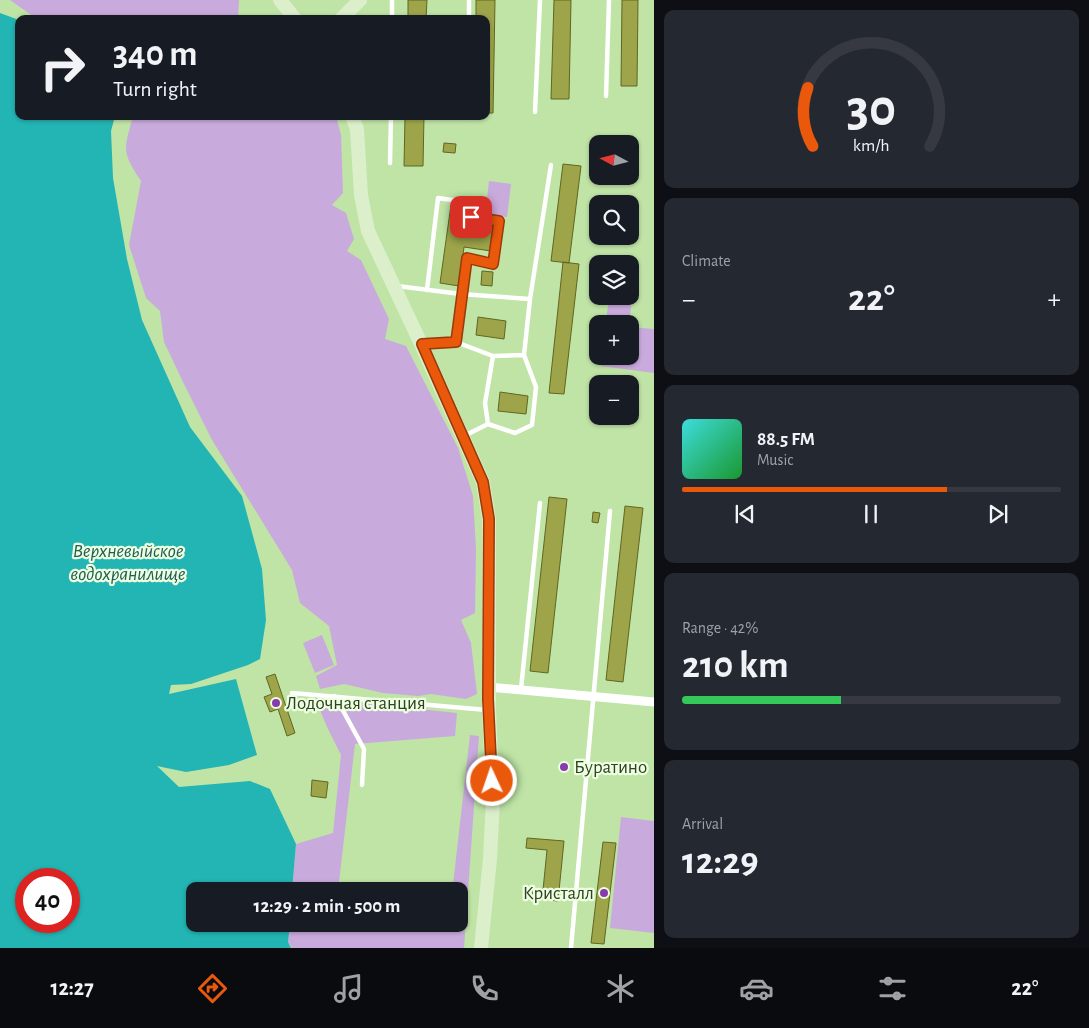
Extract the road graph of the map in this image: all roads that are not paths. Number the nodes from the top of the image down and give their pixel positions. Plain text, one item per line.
1 (280, 0) edge
2 (360, 0) edge
3 (392, 0) edge
4 (469, 0) edge
5 (540, 0) edge
6 (609, 0) edge
7 (292, 15) edge
8 (345, 15) edge
9 (392, 15) edge
10 (469, 15) edge
11 (606, 96) dead end
12 (535, 112) dead end
13 (354, 120) edge
14 (391, 120) edge
15 (390, 163) dead end
16 (550, 165) dead end
17 (393, 285) junction
18 (427, 290) junction
19 (461, 294) junction
20 (530, 299) junction
21 (456, 342) junction
22 (422, 344) junction
23 (524, 355) junction
24 (493, 356) junction
25 (488, 424) junction
26 (463, 436) junction
27 (540, 503) dead end
28 (610, 511) dead end
29 (488, 687) junction
30 (521, 689) junction
31 (292, 692) dead end
32 (335, 696) junction
33 (593, 697) junction
34 (654, 702) edge
35 (489, 710) junction
36 (362, 785) dead end
37 (481, 948) edge
38 (571, 948) edge

1 - 7 street
2 - 8 street
3 - 9 lane
4 - 10 lane
5 - 12 lane
6 - 11 lane
13 - 17 street
14 - 15 lane
16 - 20 lane
17 - 18 lane
17 - 22 street
18 - 19 lane
18 - 19 lane
19 - 20 lane
19 - 21 lane
20 - 23 lane
21 - 22 lane
21 - 24 lane
22 - 26 street
23 - 24 lane
23 - 25 lane
24 - 25 lane
25 - 26 lane
26 - 29 street
27 - 30 lane
28 - 33 lane
29 - 30 street
29 - 35 street
30 - 33 street
31 - 32 lane
32 - 35 lane
32 - 36 lane
33 - 34 street
33 - 38 lane
35 - 37 street

